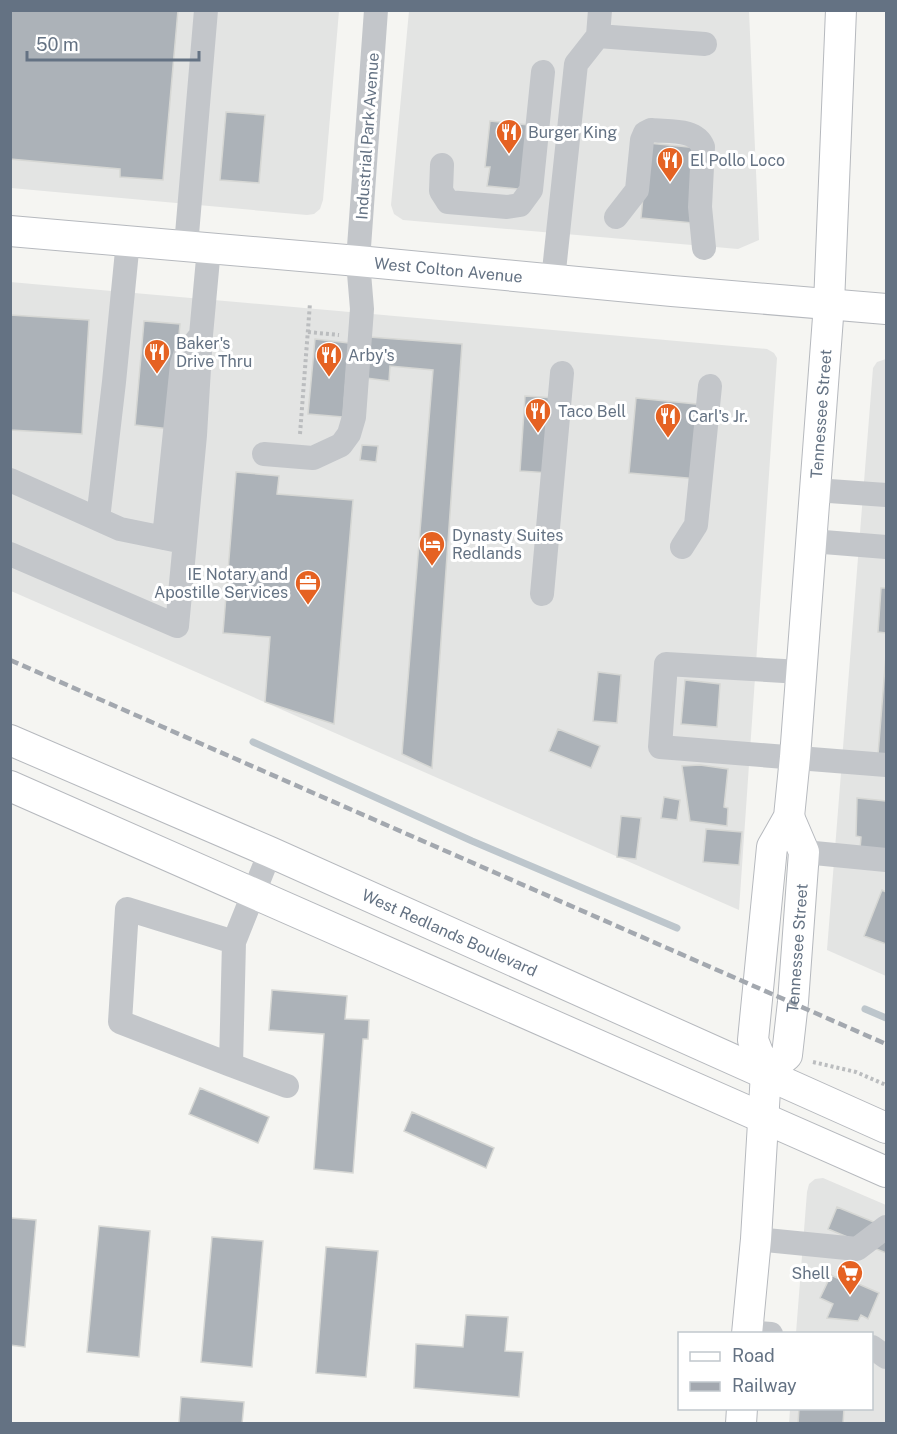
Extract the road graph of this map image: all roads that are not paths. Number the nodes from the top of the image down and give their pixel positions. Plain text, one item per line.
1 (206, 10) edge
2 (376, 10) edge
3 (600, 10) edge
4 (841, 10) edge
5 (598, 36) junction
6 (705, 44) dead end
7 (543, 72) dead end
8 (442, 165) dead end
9 (616, 217) dead end
10 (10, 231) edge
11 (128, 241) junction
12 (198, 247) junction
13 (704, 248) dead end
14 (358, 261) junction
15 (553, 280) junction
16 (829, 304) junction
17 (886, 309) edge
18 (562, 373) dead end
19 (710, 386) dead end
20 (264, 454) dead end
21 (10, 480) edge
22 (815, 490) junction
23 (886, 495) edge
24 (98, 519) junction
25 (174, 540) junction
26 (811, 541) junction
27 (682, 547) dead end
28 (886, 547) edge
29 (10, 554) edge
30 (542, 594) dead end
31 (801, 672) junction
32 (10, 740) edge
33 (795, 757) junction
34 (886, 765) edge
35 (10, 786) edge
36 (789, 817) junction
37 (270, 852) junction
38 (804, 852) junction
39 (886, 860) edge
40 (253, 892) junction
41 (234, 942) junction
42 (231, 1065) junction
43 (766, 1073) junction
44 (287, 1086) dead end
45 (765, 1118) junction
46 (886, 1128) edge
47 (886, 1172) edge
48 (886, 1227) edge
49 (756, 1239) junction
50 (756, 1332) edge
51 (873, 1348) edge
52 (886, 1357) edge

1 - 12 street
2 - 14 street, Industrial Park Avenue
3 - 5 street
4 - 16 main road, Tennessee Street
5 - 6 street
5 - 15 street
7 - 8 street
9 - 13 street
10 - 11 main road, West Colton Avenue
11 - 12 main road, West Colton Avenue
11 - 24 street
12 - 14 main road, West Colton Avenue
12 - 25 street
14 - 15 main road, West Colton Avenue
14 - 20 street, Industrial Park Avenue
15 - 16 main road, West Colton Avenue
16 - 17 main road, West Colton Avenue
16 - 22 main road, Tennessee Street
18 - 30 street
19 - 27 street
21 - 24 street
22 - 23 street
22 - 26 main road, Tennessee Street
24 - 25 street
25 - 29 street
26 - 28 street
26 - 31 main road, Tennessee Street
31 - 33 main road, Tennessee Street
31 - 33 street
32 - 37 main road, West Redlands Boulevard
33 - 34 street
33 - 36 main road, Tennessee Street
35 - 40 main road
36 - 38 main road, Tennessee Street
36 - 43 main road, Tennessee Street
37 - 40 street
37 - 43 main road, West Redlands Boulevard
38 - 39 street
38 - 43 main road, Tennessee Street
40 - 41 street
40 - 45 main road
41 - 42 street
41 - 42 street
42 - 44 street
43 - 45 main road, Tennessee Street
43 - 46 main road, West Redlands Boulevard
45 - 47 main road
45 - 49 main road, Tennessee Street
48 - 49 street
49 - 50 main road, Tennessee Street
51 - 52 street

